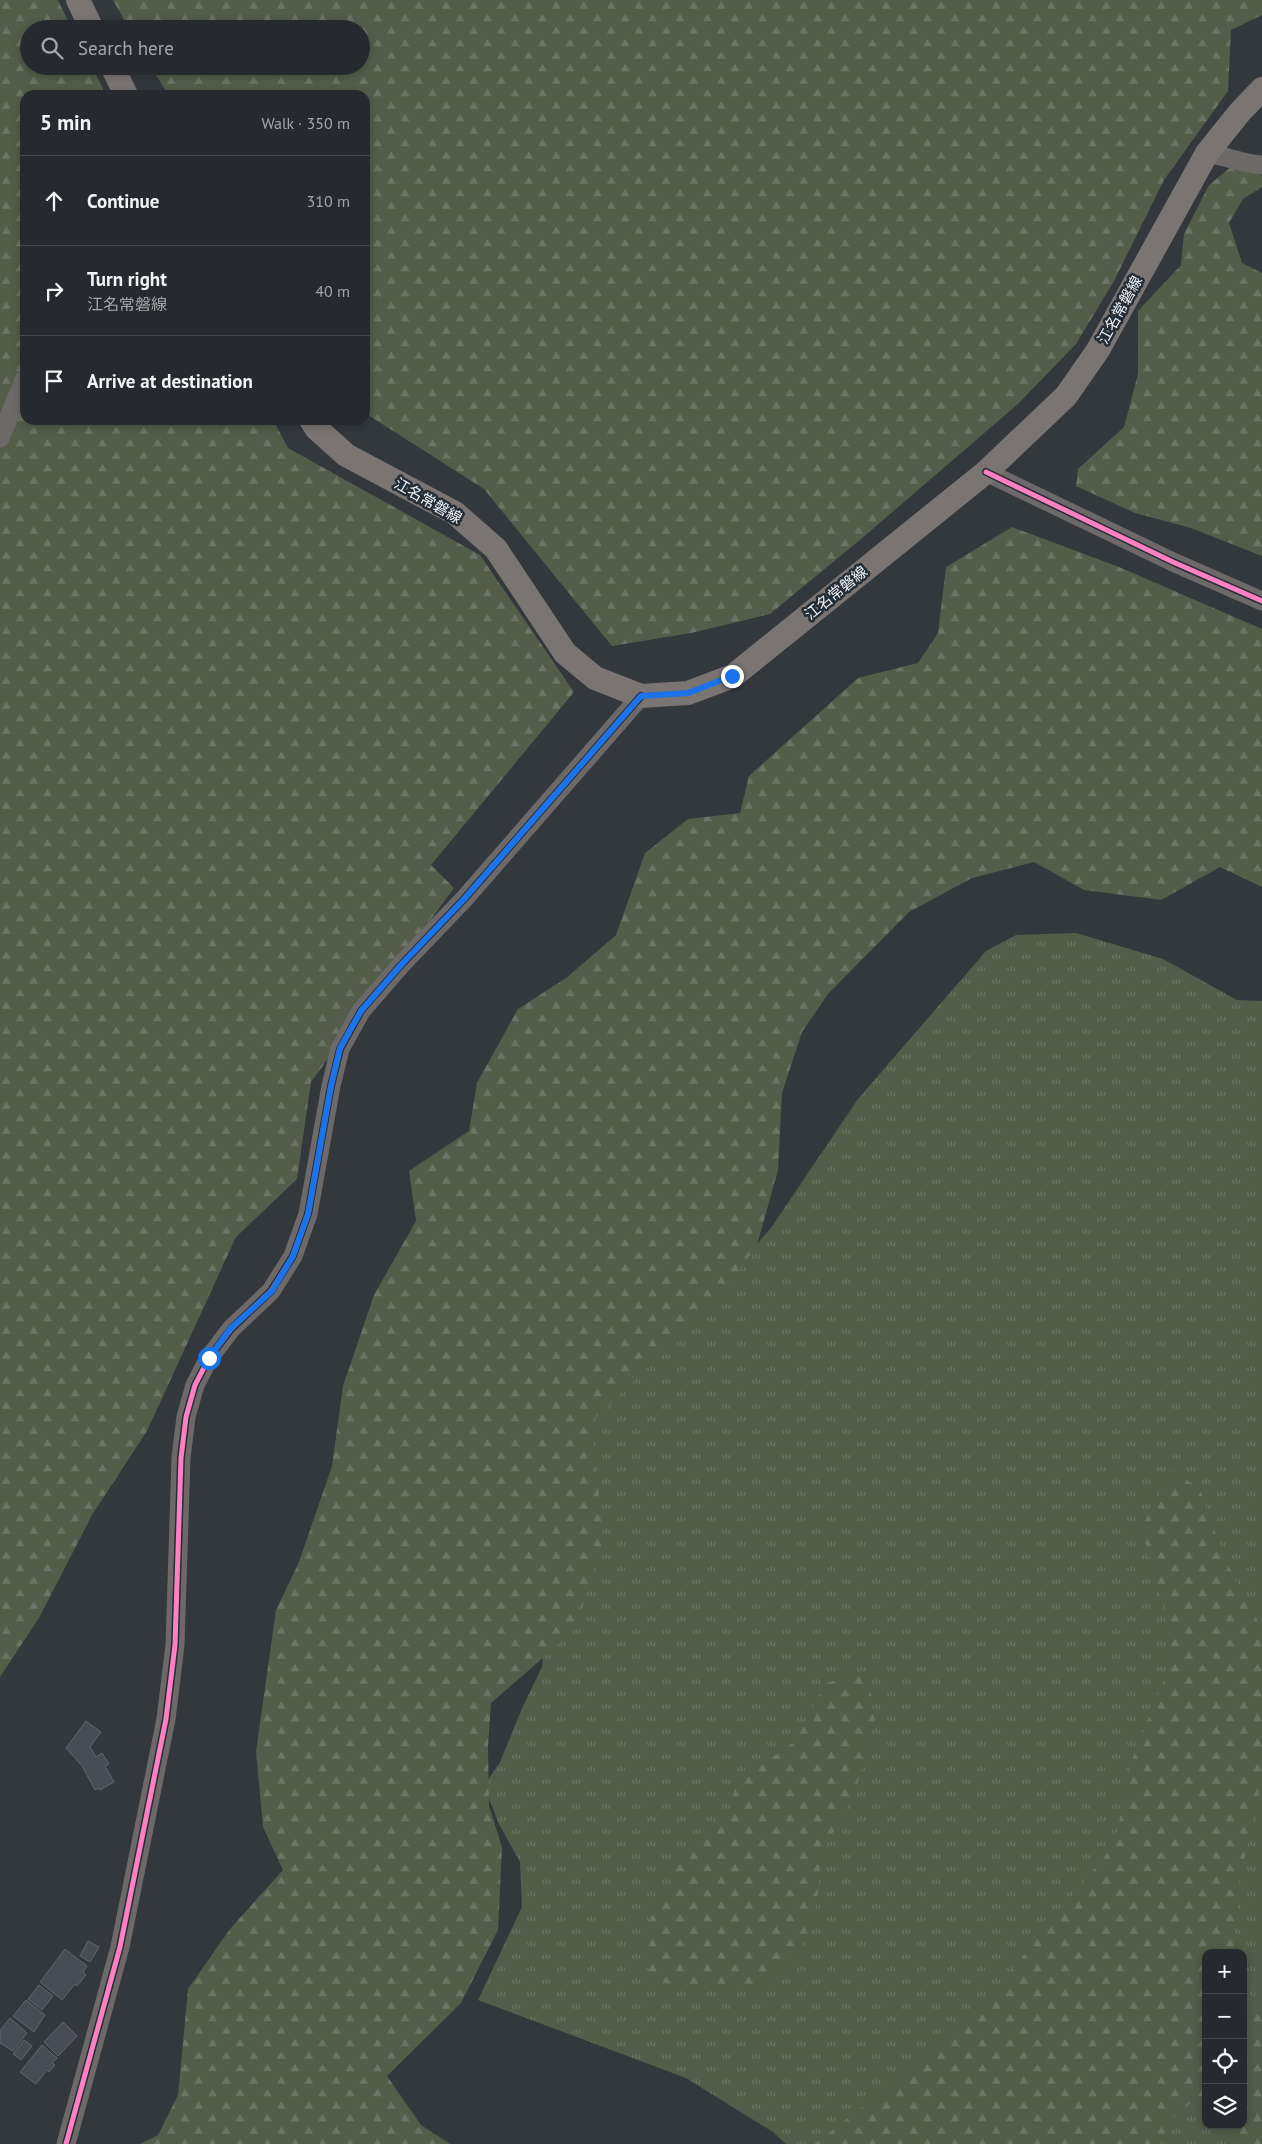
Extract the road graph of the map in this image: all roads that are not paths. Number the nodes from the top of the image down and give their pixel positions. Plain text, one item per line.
1 (78, 0) edge
2 (88, 20) edge
3 (116, 75) edge
4 (1262, 89) edge
5 (124, 90) edge
6 (1207, 153) junction
7 (1262, 165) edge
8 (20, 390) edge
9 (314, 425) edge
10 (0, 438) edge
11 (986, 472) junction
12 (1262, 601) edge
13 (641, 696) junction
14 (66, 2144) edge

1 - 2 main road
3 - 5 main road
4 - 6 main road, 江名常磐線
6 - 7 street
6 - 11 main road, 江名常磐線
8 - 10 street
9 - 13 main road, 江名常磐線
11 - 12 street
11 - 13 main road, 江名常磐線
13 - 14 street

